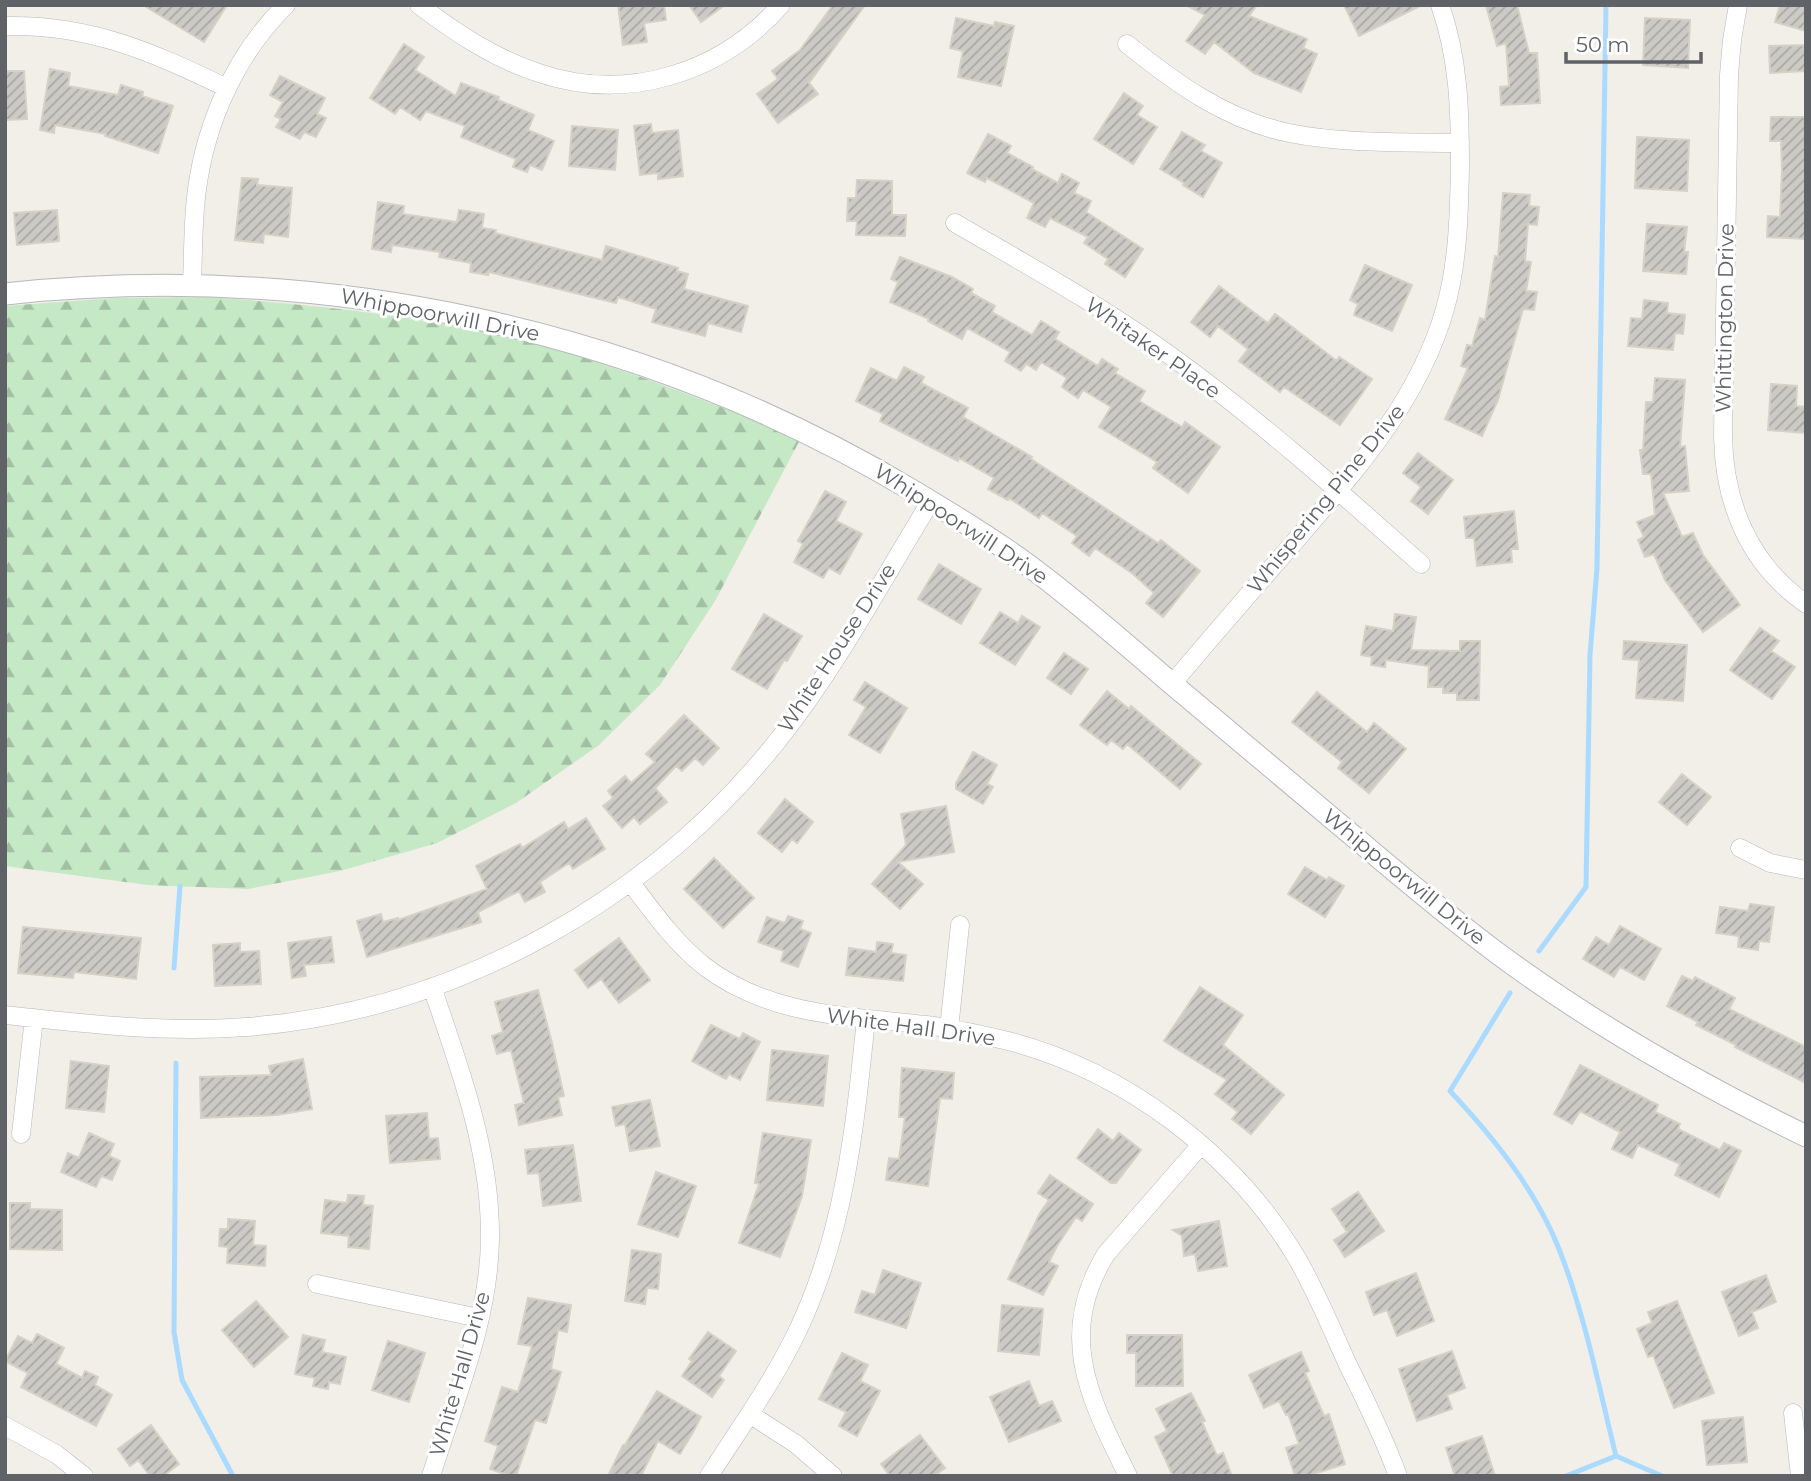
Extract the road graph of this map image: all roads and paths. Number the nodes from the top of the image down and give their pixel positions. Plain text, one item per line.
1 (286, 5) edge
2 (419, 5) edge
3 (781, 5) edge
4 (1440, 5) edge
5 (1738, 5) edge
6 (5, 26) edge
7 (1127, 44) dead end
8 (227, 88) junction
9 (1460, 143) junction
10 (955, 223) dead end
11 (192, 284) junction
12 (5, 294) edge
13 (1339, 490) junction
14 (931, 501) junction
15 (1421, 564) dead end
16 (1806, 604) edge
17 (1172, 684) junction
18 (1740, 848) dead end
19 (1806, 870) edge
20 (631, 883) junction
21 (960, 925) dead end
22 (432, 987) junction
23 (5, 1015) edge
24 (34, 1018) junction
25 (866, 1019) junction
26 (949, 1029) junction
27 (21, 1134) dead end
28 (1806, 1136) edge
29 (1200, 1146) junction
30 (317, 1284) dead end
31 (479, 1318) junction
32 (1793, 1413) dead end
33 (751, 1415) junction
34 (5, 1426) edge
35 (84, 1476) edge
36 (431, 1476) edge
37 (709, 1476) edge
38 (833, 1476) edge
39 (1128, 1476) edge
40 (1398, 1476) edge
41 (1800, 1476) edge

1 - 8 street
2 - 3 street
4 - 9 street, Whispering Pine Drive
5 - 16 street, Whittington Drive
6 - 8 street
7 - 9 street
8 - 11 street
9 - 13 street, Whispering Pine Drive
10 - 13 street, Whitaker Place
11 - 12 street, Whippoorwill Drive
11 - 14 street, Whippoorwill Drive
13 - 15 street, Whitaker Place
13 - 17 street, Whispering Pine Drive
14 - 17 street, Whippoorwill Drive
14 - 20 street, White House Drive
17 - 28 street, Whippoorwill Drive
18 - 19 street
20 - 22 street, White House Drive
20 - 25 street, White Hall Drive
21 - 26 street
22 - 24 street, White House Drive
22 - 31 street, White Hall Drive
23 - 24 street, White House Drive
24 - 27 street
25 - 26 street, White Hall Drive
25 - 33 street
26 - 29 street, White Hall Drive
29 - 39 street
29 - 40 street, White Hall Drive
30 - 31 street
31 - 36 street, White Hall Drive
32 - 41 street
33 - 37 street
33 - 38 street
34 - 35 street

